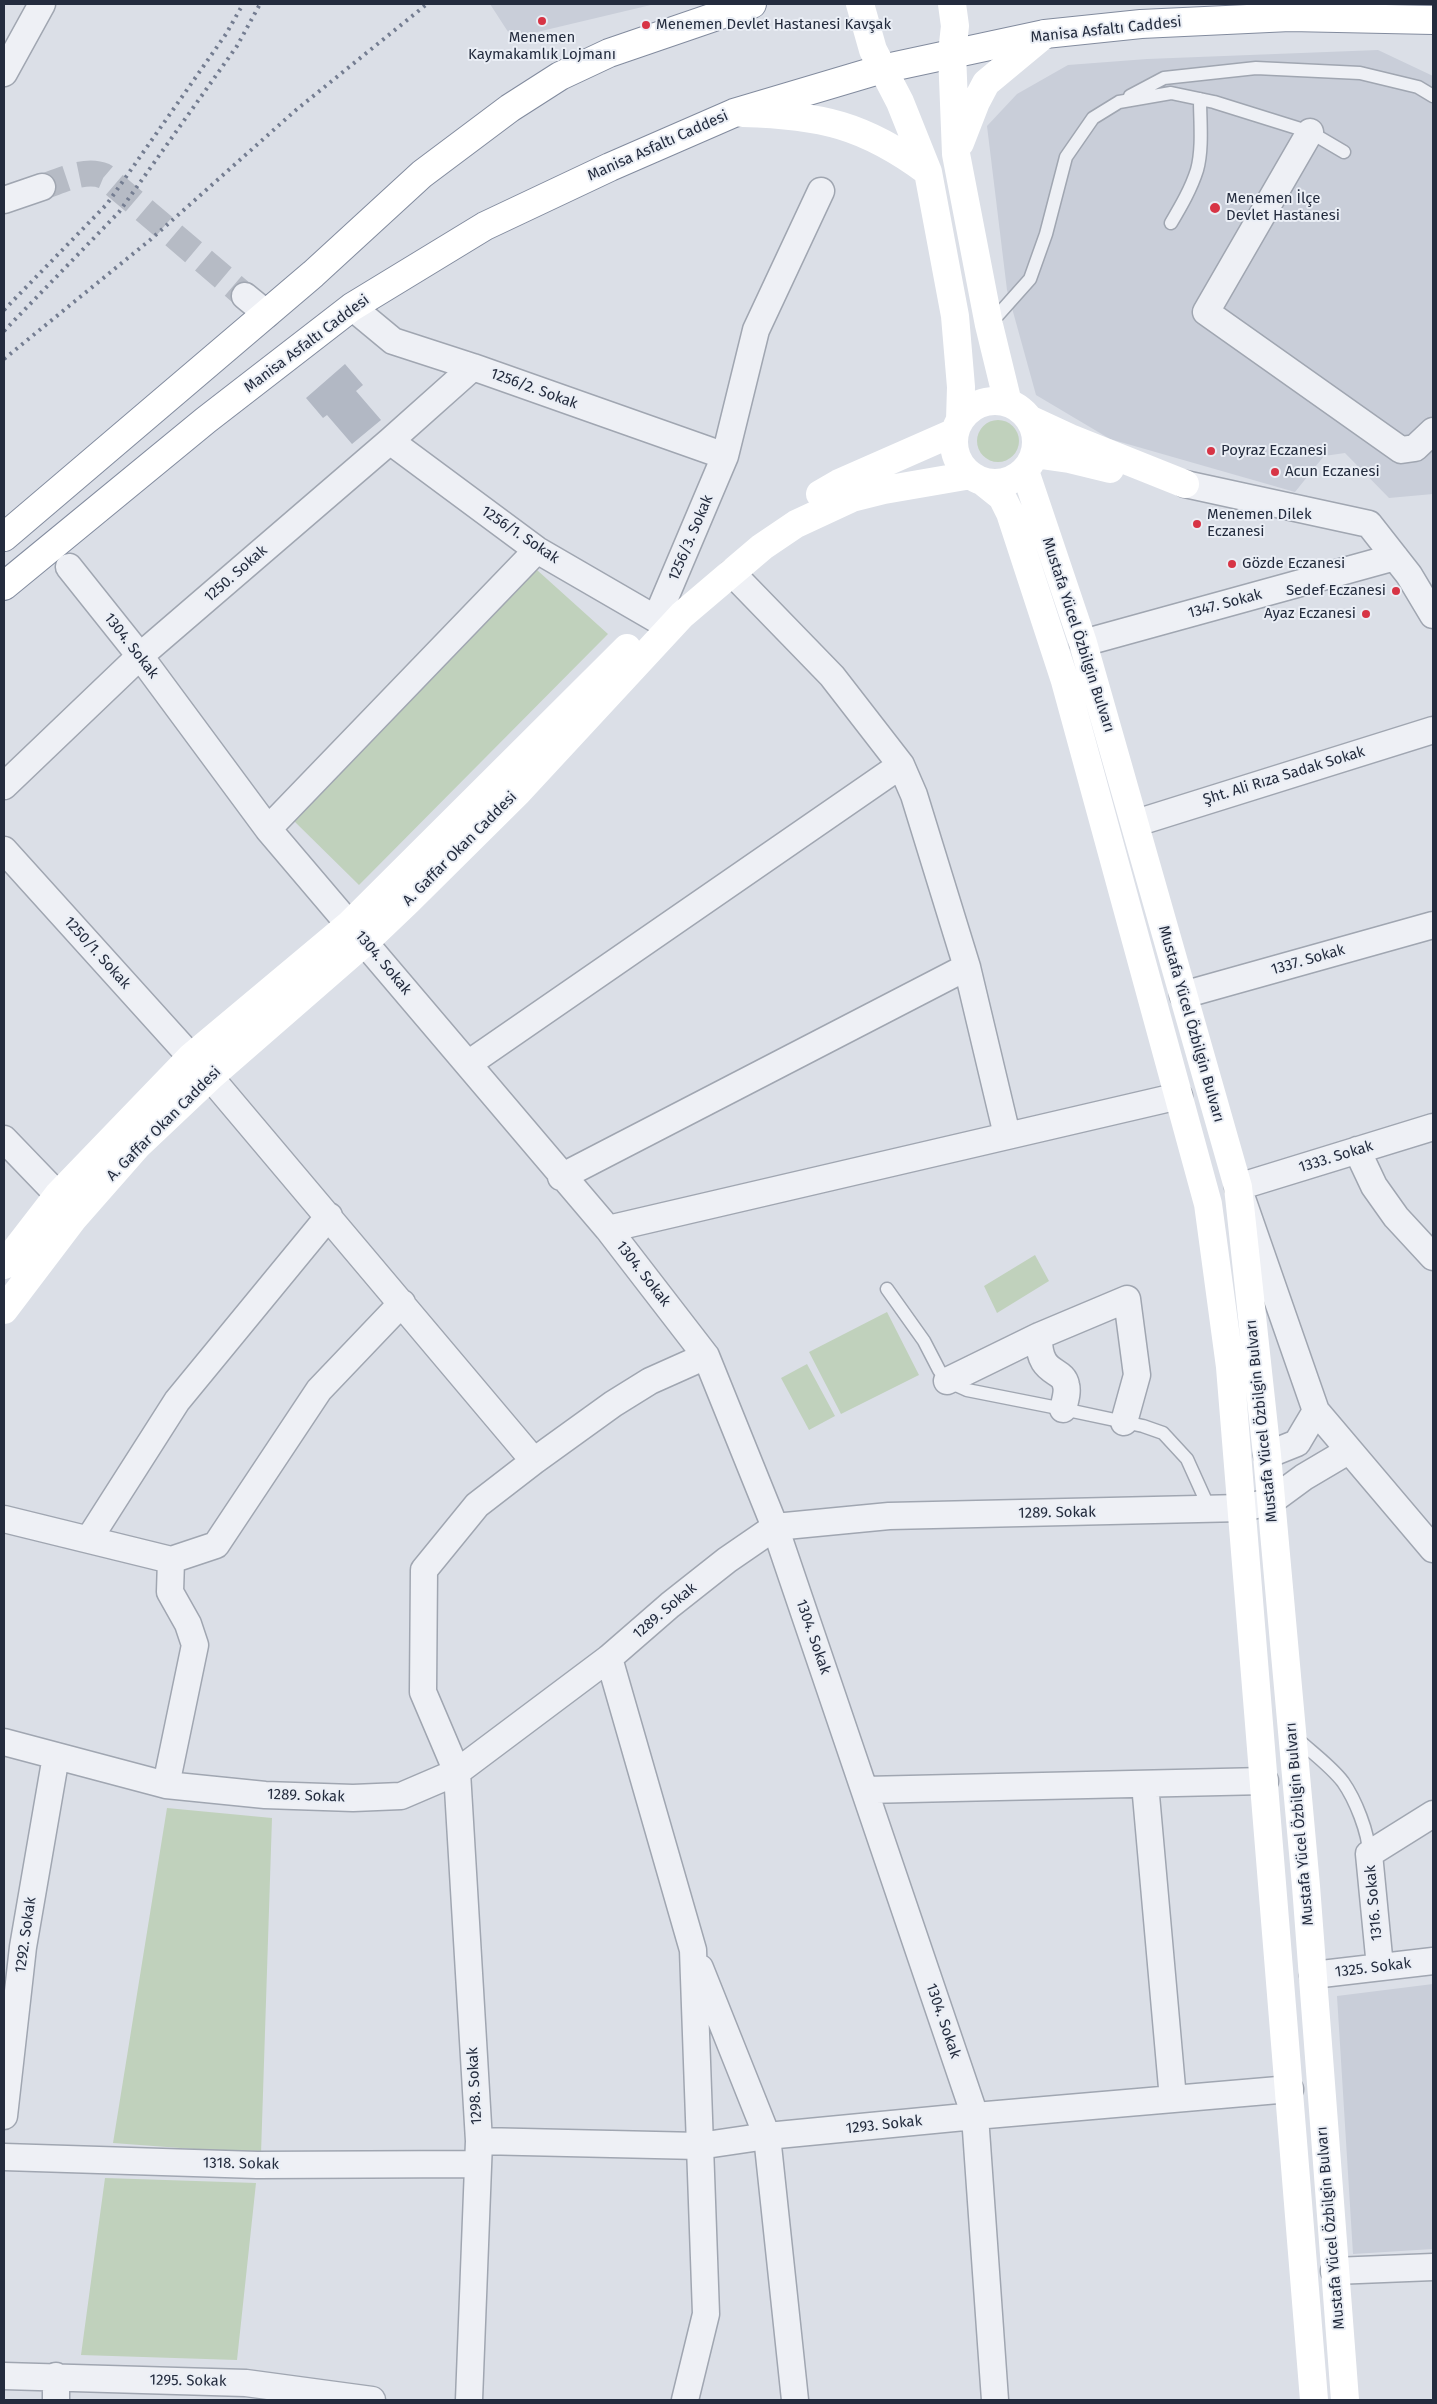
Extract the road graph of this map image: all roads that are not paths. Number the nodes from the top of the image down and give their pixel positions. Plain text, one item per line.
1 (42, 4) edge
2 (752, 4) edge
3 (860, 4) edge
4 (952, 4) edge
5 (1433, 20) edge
6 (1045, 34) junction
7 (952, 53) junction
8 (882, 69) junction
9 (4, 73) edge
10 (1433, 96) edge
11 (1200, 99) junction
12 (1119, 102) junction
13 (734, 113) junction
14 (1310, 132) junction
15 (1344, 152) dead end
16 (956, 154) junction
17 (928, 172) junction
18 (42, 187) tunnel mouth
19 (821, 190) dead end
20 (4, 200) edge
21 (1171, 223) dead end
22 (245, 296) tunnel mouth
23 (352, 307) junction
24 (267, 314) junction
25 (989, 325) junction
26 (473, 367) junction
27 (1018, 411) junction
28 (957, 426) junction
29 (1433, 431) edge
30 (390, 441) junction
31 (726, 456) junction
32 (1030, 463) junction
33 (977, 478) junction
34 (1185, 484) junction
35 (4, 537) edge
36 (537, 550) junction
37 (1395, 557) junction
38 (69, 567) dead end
39 (732, 573) junction
40 (4, 586) edge
41 (1433, 615) edge
42 (656, 619) junction
43 (1083, 643) junction
44 (140, 656) junction
45 (1433, 730) edge
46 (901, 766) junction
47 (4, 786) edge
48 (1136, 823) junction
49 (268, 829) junction
50 (4, 850) edge
51 (1433, 925) edge
52 (358, 933) junction
53 (968, 967) junction
54 (1183, 995) junction
55 (191, 1057) junction
56 (468, 1064) junction
57 (210, 1077) junction
58 (1179, 1096) junction
59 (1433, 1127) edge
60 (1008, 1135) junction
61 (4, 1139) edge
62 (1357, 1150) junction
63 (561, 1177) junction
64 (1238, 1187) junction
65 (58, 1195) junction
66 (329, 1216) junction
67 (608, 1229) junction
68 (1433, 1257) edge
69 (4, 1265) edge
70 (887, 1289) dead end
71 (402, 1303) junction
72 (4, 1310) edge
73 (1039, 1336) junction
74 (706, 1356) junction
75 (947, 1381) junction
76 (1063, 1409) junction
77 (1316, 1410) junction
78 (1124, 1422) junction
79 (1348, 1451) junction
80 (1266, 1455) junction
81 (534, 1461) junction
82 (1270, 1502) junction
83 (1242, 1508) junction
84 (1210, 1510) junction
85 (4, 1519) edge
86 (775, 1527) junction
87 (89, 1539) junction
88 (1433, 1549) edge
89 (171, 1560) junction
90 (609, 1658) junction
91 (1292, 1734) junction
92 (4, 1742) edge
93 (56, 1756) junction
94 (457, 1772) junction
95 (1264, 1781) junction
96 (1145, 1784) junction
97 (166, 1785) junction
98 (865, 1790) junction
99 (1433, 1814) edge
100 (1369, 1854) junction
101 (14, 1945) edge
102 (693, 1950) junction
103 (1433, 1961) edge
104 (1380, 1967) junction
105 (1312, 1975) junction
106 (1290, 2089) junction
107 (1174, 2099) junction
108 (4, 2116) edge
109 (975, 2116) junction
110 (767, 2136) junction
111 (699, 2146) junction
112 (478, 2153) junction
113 (4, 2157) edge
114 (1433, 2267) edge
115 (1334, 2271) junction
116 (4, 2376) edge
117 (56, 2388) edge
118 (372, 2400) edge
119 (470, 2400) edge
120 (685, 2400) edge
121 (795, 2400) edge
122 (995, 2400) edge
123 (1314, 2400) edge
124 (1345, 2400) edge

1 - 9 street
2 - 24 main road
3 - 8 main road
4 - 7 main road
5 - 6 main road, Manisa Asfaltı Caddesi
6 - 7 main road, Manisa Asfaltı Caddesi
6 - 16 main road
7 - 8 main road, Manisa Asfaltı Caddesi
7 - 16 main road
8 - 13 main road, Manisa Asfaltı Caddesi
8 - 17 main road
10 - 12 lane
11 - 12 lane
11 - 14 lane
11 - 21 lane
12 - 25 lane
13 - 17 main road
13 - 23 main road, Manisa Asfaltı Caddesi
14 - 15 lane
14 - 29 street
16 - 25 main road
17 - 28 main road
18 - 20 street
19 - 31 street, 1256/3. Sokak
22 - 24 street
23 - 26 street, 1256/2. Sokak
23 - 40 main road, Manisa Asfaltı Caddesi
24 - 35 main road
25 - 27 main road
26 - 30 street, 1250. Sokak
26 - 31 street, 1256/2. Sokak
27 - 28 main road
27 - 32 main road
27 - 34 main road
28 - 33 main road
28 - 42 main road, A. Gaffar Okan Caddesi
30 - 36 street, 1256/1. Sokak
30 - 44 street, 1250. Sokak
31 - 42 street, 1256/3. Sokak
32 - 33 main road
32 - 34 main road
32 - 43 main road, Mustafa Yücel Özbilgin Bulvarı
33 - 39 main road, A. Gaffar Okan Caddesi
33 - 58 main road, Mustafa Yücel Özbilgin Bulvarı
34 - 37 street
36 - 42 street, 1256/1. Sokak
36 - 49 street
37 - 41 street
37 - 43 street, 1347. Sokak
38 - 44 street, 1304. Sokak
39 - 46 street
39 - 52 main road, A. Gaffar Okan Caddesi
42 - 52 main road, A. Gaffar Okan Caddesi
43 - 48 main road, Mustafa Yücel Özbilgin Bulvarı
44 - 47 street, 1250. Sokak
44 - 49 street, 1304. Sokak
45 - 48 street, Şht. Ali Rıza Sadak Sokak
46 - 53 street
46 - 56 street
48 - 54 main road, Mustafa Yücel Özbilgin Bulvarı
49 - 52 street, 1304. Sokak
50 - 55 street, 1250/1. Sokak
51 - 54 street, 1337. Sokak
52 - 55 main road, A. Gaffar Okan Caddesi
52 - 56 street, 1304. Sokak
52 - 57 main road, A. Gaffar Okan Caddesi
53 - 60 street
53 - 63 street
54 - 64 main road, Mustafa Yücel Özbilgin Bulvarı
55 - 65 main road, A. Gaffar Okan Caddesi
56 - 63 street, 1304. Sokak
57 - 66 street
57 - 72 main road, A. Gaffar Okan Caddesi
58 - 60 street
58 - 83 main road, Mustafa Yücel Özbilgin Bulvarı
59 - 62 street, 1333. Sokak
60 - 67 street
61 - 65 street
62 - 64 street, 1333. Sokak
62 - 68 street
63 - 67 street, 1304. Sokak
64 - 77 street
64 - 80 main road, Mustafa Yücel Özbilgin Bulvarı
65 - 69 main road, A. Gaffar Okan Caddesi
66 - 71 street
66 - 87 street
67 - 74 street, 1304. Sokak
70 - 75 lane
71 - 81 street
71 - 89 street
73 - 75 street
73 - 76 street
73 - 78 street
74 - 81 street, 1298. Sokak
74 - 86 street, 1304. Sokak
75 - 76 lane
76 - 78 lane
77 - 79 street
77 - 80 street
78 - 84 lane
79 - 82 street, 1289. Sokak
79 - 88 street
80 - 82 main road, Mustafa Yücel Özbilgin Bulvarı
81 - 94 street, 1298. Sokak
82 - 83 street, 1289. Sokak
82 - 91 main road, Mustafa Yücel Özbilgin Bulvarı
83 - 84 street, 1289. Sokak
83 - 95 main road, Mustafa Yücel Özbilgin Bulvarı
84 - 86 street, 1289. Sokak
85 - 87 street
86 - 90 street, 1289. Sokak
86 - 98 street, 1304. Sokak
87 - 89 street
89 - 97 street
90 - 94 street, 1289. Sokak
90 - 102 street
91 - 100 lane
91 - 105 main road, Mustafa Yücel Özbilgin Bulvarı
92 - 93 street, 1289. Sokak
93 - 97 street, 1289. Sokak
93 - 101 street, 1292. Sokak
94 - 97 street, 1289. Sokak
94 - 112 street, 1298. Sokak
95 - 96 street
95 - 106 main road, Mustafa Yücel Özbilgin Bulvarı
96 - 98 street
96 - 107 street
98 - 109 street, 1304. Sokak
99 - 100 street, 1316. Sokak
100 - 104 street, 1316. Sokak
101 - 108 street, 1292. Sokak
102 - 110 street
102 - 111 street
103 - 104 street, 1325. Sokak
104 - 105 street, 1325. Sokak
105 - 115 main road, Mustafa Yücel Özbilgin Bulvarı
106 - 107 street, 1293. Sokak
106 - 123 main road, Mustafa Yücel Özbilgin Bulvarı
107 - 109 street, 1293. Sokak
109 - 110 street, 1293. Sokak
109 - 122 street, 1304. Sokak
110 - 111 street, 1293. Sokak
110 - 121 street
111 - 112 street, 1293. Sokak
111 - 120 street
112 - 113 street, 1318. Sokak
112 - 119 street, 1298. Sokak
114 - 115 street
115 - 124 main road, Mustafa Yücel Özbilgin Bulvarı
116 - 117 street, 1295. Sokak
117 - 118 street, 1295. Sokak

